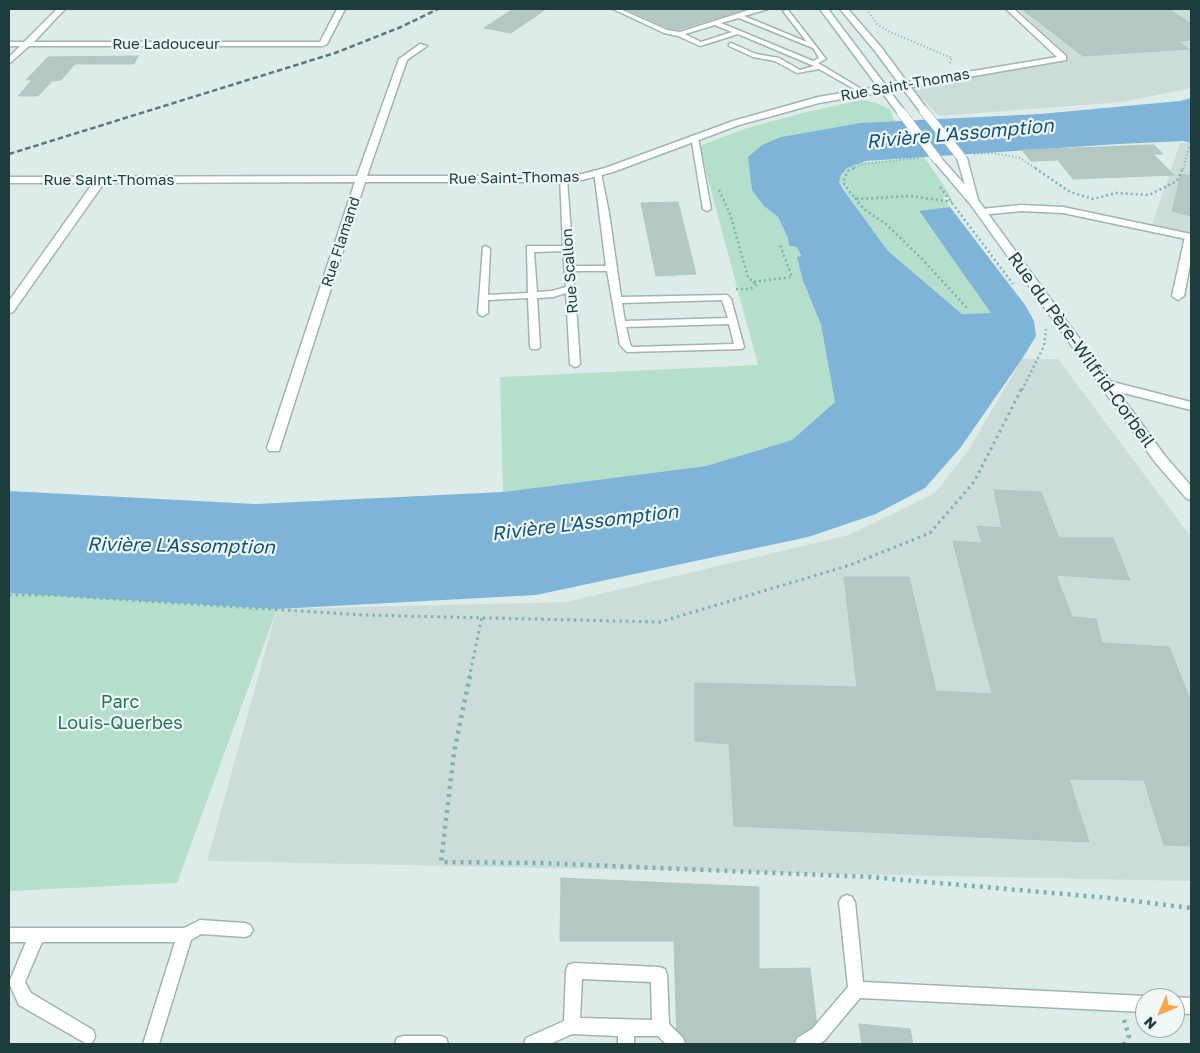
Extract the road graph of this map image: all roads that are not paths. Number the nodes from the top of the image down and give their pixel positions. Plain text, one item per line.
1 (62, 9) edge
2 (341, 9) edge
3 (616, 9) edge
4 (764, 9) edge
5 (824, 9) edge
6 (844, 9) edge
7 (1010, 9) edge
8 (786, 11) dead end
9 (741, 15) junction
10 (715, 23) junction
11 (736, 33) junction
12 (680, 34) junction
13 (9, 44) edge
14 (26, 44) junction
15 (731, 45) dead end
16 (423, 46) dead end
17 (815, 47) junction
18 (9, 62) edge
19 (813, 63) junction
20 (820, 67) junction
21 (906, 85) junction
22 (884, 89) junction
23 (865, 93) junction
24 (694, 138) junction
25 (597, 173) junction
26 (563, 179) junction
27 (9, 180) edge
28 (361, 180) junction
29 (100, 181) junction
30 (978, 207) junction
31 (707, 210) dead end
32 (1191, 237) edge
33 (568, 248) junction
34 (486, 249) dead end
35 (611, 268) junction
36 (570, 269) junction
37 (572, 288) junction
38 (9, 291) edge
39 (22, 291) junction
40 (531, 296) junction
41 (1178, 296) dead end
42 (484, 298) junction
43 (618, 300) junction
44 (9, 309) edge
45 (483, 312) dead end
46 (733, 320) junction
47 (621, 324) junction
48 (535, 348) dead end
49 (576, 364) dead end
50 (1105, 384) junction
51 (1191, 406) edge
52 (274, 448) dead end
53 (1191, 495) edge
54 (846, 902) dead end
55 (245, 930) dead end
56 (9, 935) edge
57 (36, 935) junction
58 (185, 935) junction
59 (856, 990) junction
60 (1135, 1004) edge
61 (572, 1026) junction
62 (661, 1028) junction
63 (87, 1036) dead end
64 (626, 1036) edge
65 (151, 1044) edge
66 (403, 1044) edge
67 (440, 1044) edge
68 (532, 1044) edge
69 (677, 1044) edge
70 (803, 1044) edge

1 - 14 street
2 - 14 street, Rue Ladouceur
3 - 12 lane
4 - 9 lane
5 - 22 street, Rue du Père-Wilfrid-Corbeil
6 - 21 street, Rue du Père-Wilfrid-Corbeil
7 - 21 street, Rue Saint-Thomas
8 - 17 lane
9 - 10 lane
9 - 17 lane
10 - 11 lane
10 - 12 lane
11 - 12 lane
11 - 19 lane
13 - 14 street, Rue Ladouceur
14 - 18 street
15 - 20 lane
16 - 28 street, Rue Flamand
17 - 19 lane
19 - 20 lane
20 - 23 lane
21 - 22 street, Rue Saint-Thomas
21 - 30 street, Rue du Père-Wilfrid-Corbeil, bridge
22 - 23 street, Rue Saint-Thomas
22 - 30 street, Rue du Père-Wilfrid-Corbeil, bridge
23 - 24 street, Rue Saint-Thomas
24 - 25 street, Rue Saint-Thomas
24 - 31 lane
25 - 26 street, Rue Saint-Thomas
25 - 35 lane
26 - 28 street, Rue Saint-Thomas
26 - 33 lane, Rue Scallon
27 - 29 street, Rue Saint-Thomas
28 - 29 street, Rue Saint-Thomas
28 - 52 street, Rue Flamand
29 - 39 street
30 - 32 street
30 - 50 street, Rue du Père-Wilfrid-Corbeil
32 - 41 street
33 - 36 lane, Rue Scallon
33 - 40 lane
34 - 42 lane
35 - 36 lane
35 - 43 lane
36 - 37 lane, Rue Scallon
37 - 40 lane
37 - 49 lane, Rue Scallon
38 - 39 street
39 - 44 street
40 - 42 lane
40 - 48 lane
42 - 45 lane
43 - 46 lane
43 - 47 lane
46 - 47 lane
46 - 47 lane
50 - 51 street
50 - 53 street, Rue du Père-Wilfrid-Corbeil
54 - 59 lane
55 - 58 lane
56 - 57 lane
57 - 58 lane
57 - 63 lane
58 - 65 lane
59 - 60 lane
59 - 70 lane
61 - 62 lane
61 - 64 lane
61 - 68 lane
62 - 64 lane
62 - 69 lane
66 - 67 lane

